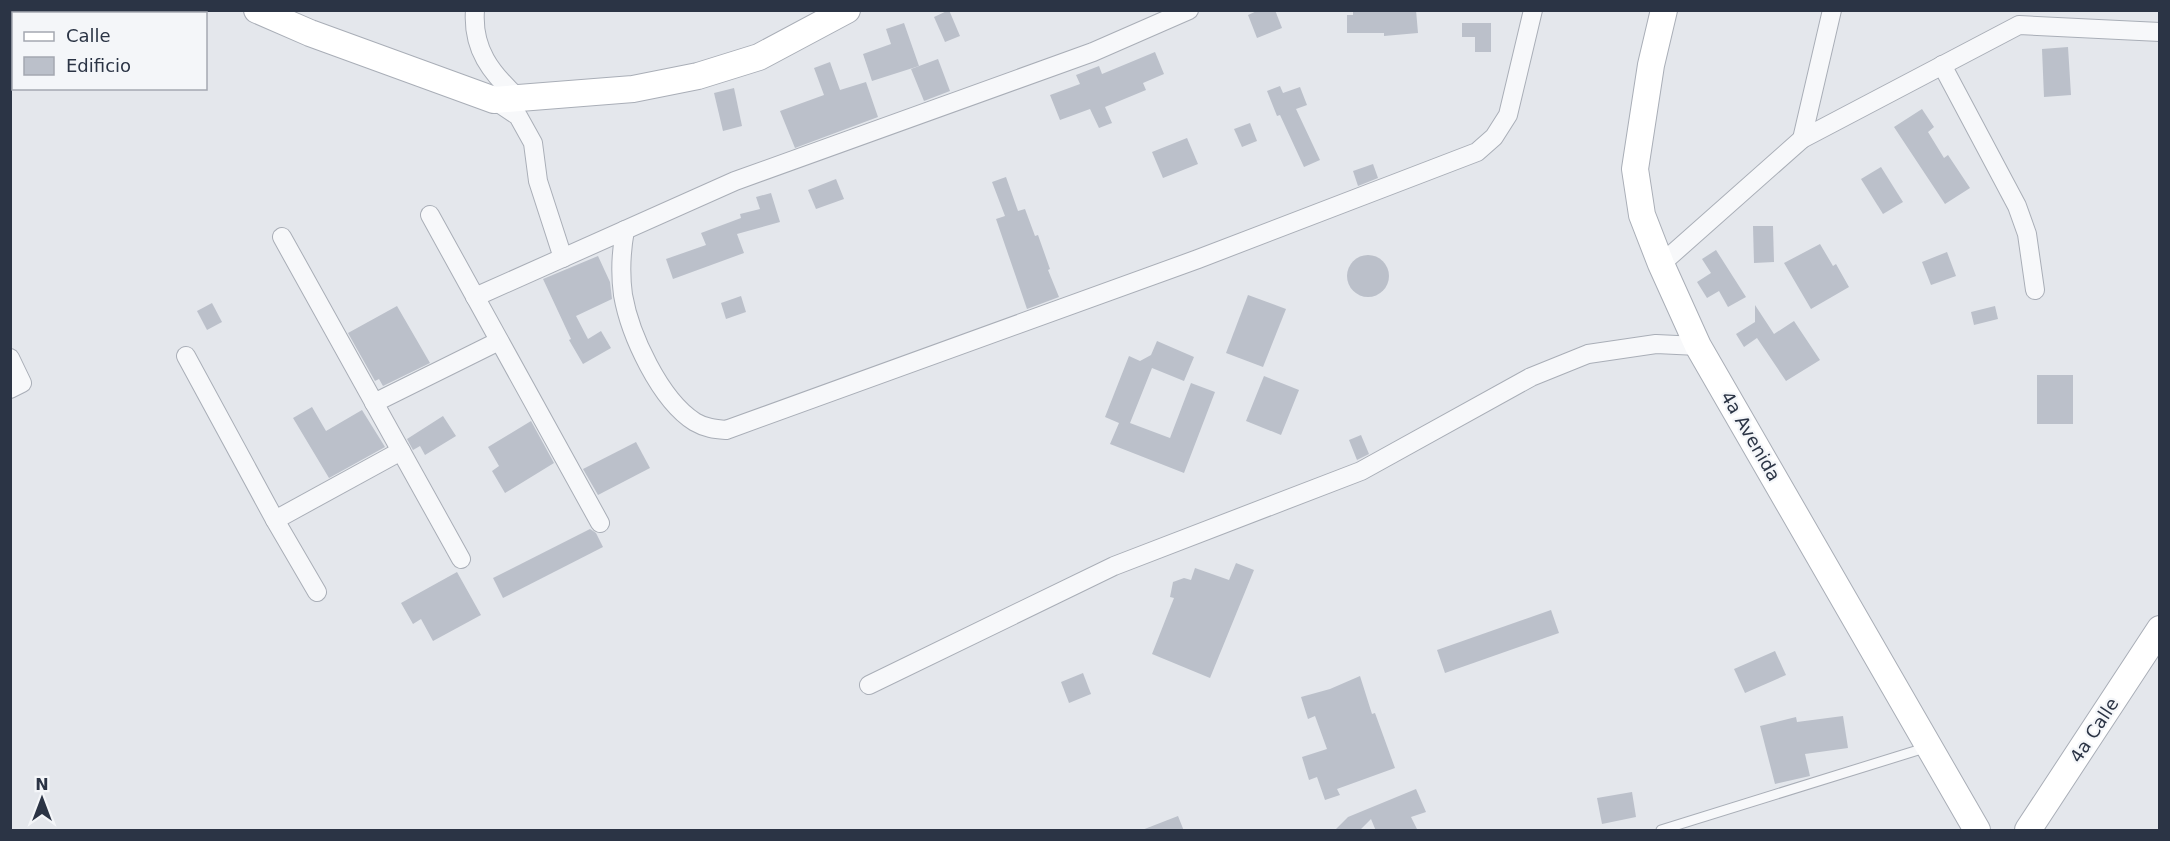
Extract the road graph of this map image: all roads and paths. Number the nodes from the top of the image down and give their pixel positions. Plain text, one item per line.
1 (257, 10) edge
2 (475, 10) edge
3 (847, 10) edge
4 (1189, 10) edge
5 (1533, 10) edge
6 (1664, 10) edge
7 (1832, 10) edge
8 (2160, 32) edge
9 (1942, 65) junction
10 (506, 99) junction
11 (1802, 138) junction
12 (430, 215) dead end
13 (625, 230) junction
14 (282, 237) dead end
15 (563, 258) junction
16 (1661, 264) junction
17 (2035, 290) dead end
18 (476, 297) junction
19 (499, 341) junction
20 (1698, 346) junction
21 (186, 356) dead end
22 (10, 358) edge
23 (10, 389) edge
24 (374, 403) junction
25 (401, 451) junction
26 (275, 520) junction
27 (600, 523) dead end
28 (461, 559) dead end
29 (317, 592) dead end
30 (2160, 629) edge
31 (869, 685) dead end
32 (1930, 747) junction
33 (1661, 831) edge
34 (1977, 831) edge
35 (2028, 831) edge

1 - 10 street
2 - 10 street
3 - 10 street
4 - 13 street
5 - 13 street
6 - 16 street, 4a Avenida
7 - 11 street
8 - 9 street
9 - 11 street
9 - 17 street
10 - 15 street
11 - 16 street
12 - 18 street
13 - 15 street
14 - 24 street
15 - 18 street
16 - 20 street, 4a Avenida
18 - 19 street
19 - 24 street
19 - 27 street
20 - 31 street
20 - 32 street, 4a Avenida
21 - 26 street
22 - 23 street
24 - 25 street
25 - 26 street
25 - 28 street
26 - 29 street
30 - 35 street, 4a Calle
32 - 33 lane
32 - 34 street, 4a Avenida

